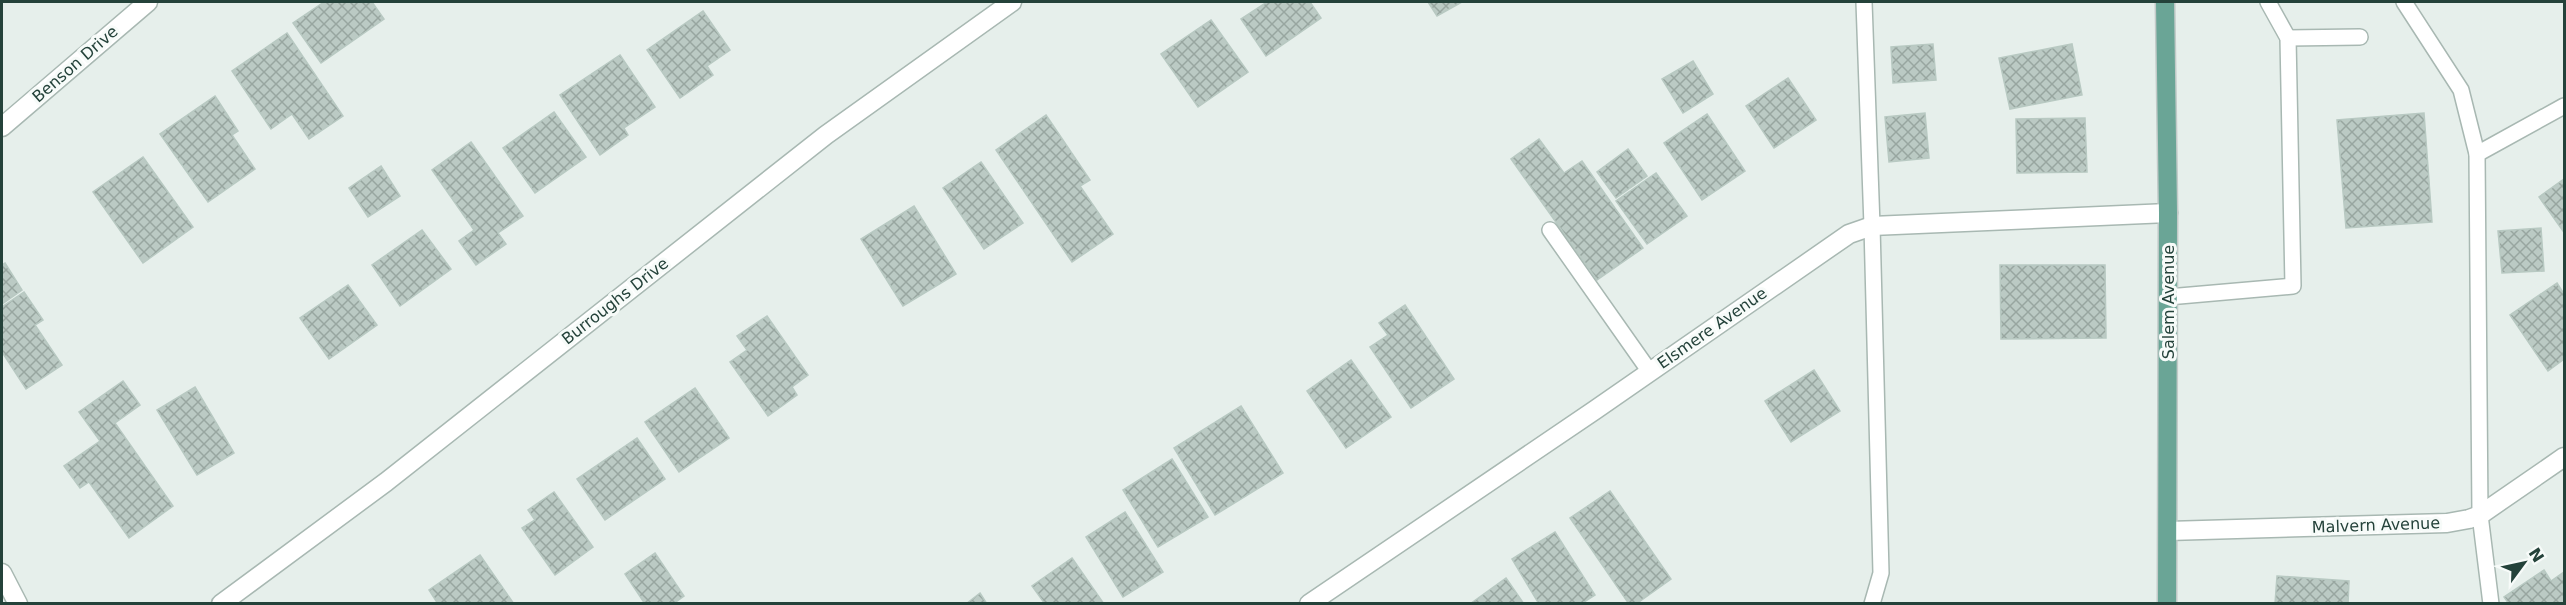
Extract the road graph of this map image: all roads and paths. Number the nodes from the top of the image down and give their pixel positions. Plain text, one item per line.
1 (148, 2) edge
2 (1012, 2) edge
3 (1864, 2) edge
4 (2165, 2) edge
5 (2268, 2) edge
6 (2404, 2) edge
7 (2360, 37) dead end
8 (2288, 38) junction
9 (2565, 106) edge
10 (2, 127) edge
11 (2477, 154) junction
12 (2168, 213) junction
13 (1872, 226) junction
14 (1550, 230) dead end
15 (2168, 297) junction
16 (1650, 372) junction
17 (2565, 457) edge
18 (2480, 515) junction
19 (2168, 531) junction
20 (2, 573) edge
21 (18, 603) edge
22 (221, 603) edge
23 (1310, 603) edge
24 (1872, 603) edge
25 (2168, 603) edge
26 (2491, 603) edge

1 - 10 street, Benson Drive
2 - 22 street, Burroughs Drive
3 - 13 lane
4 - 12 main road, Salem Avenue
5 - 8 lane
6 - 11 lane
7 - 8 lane
8 - 15 lane
9 - 11 lane
11 - 18 lane
12 - 13 street, Elsmere Avenue
12 - 15 main road, Salem Avenue
13 - 16 street, Elsmere Avenue
13 - 24 lane
14 - 16 lane
15 - 19 main road, Salem Avenue
16 - 23 street, Elsmere Avenue
17 - 18 street, Malvern Avenue
18 - 19 street, Malvern Avenue
18 - 26 lane
19 - 25 main road, Salem Avenue
20 - 21 street

